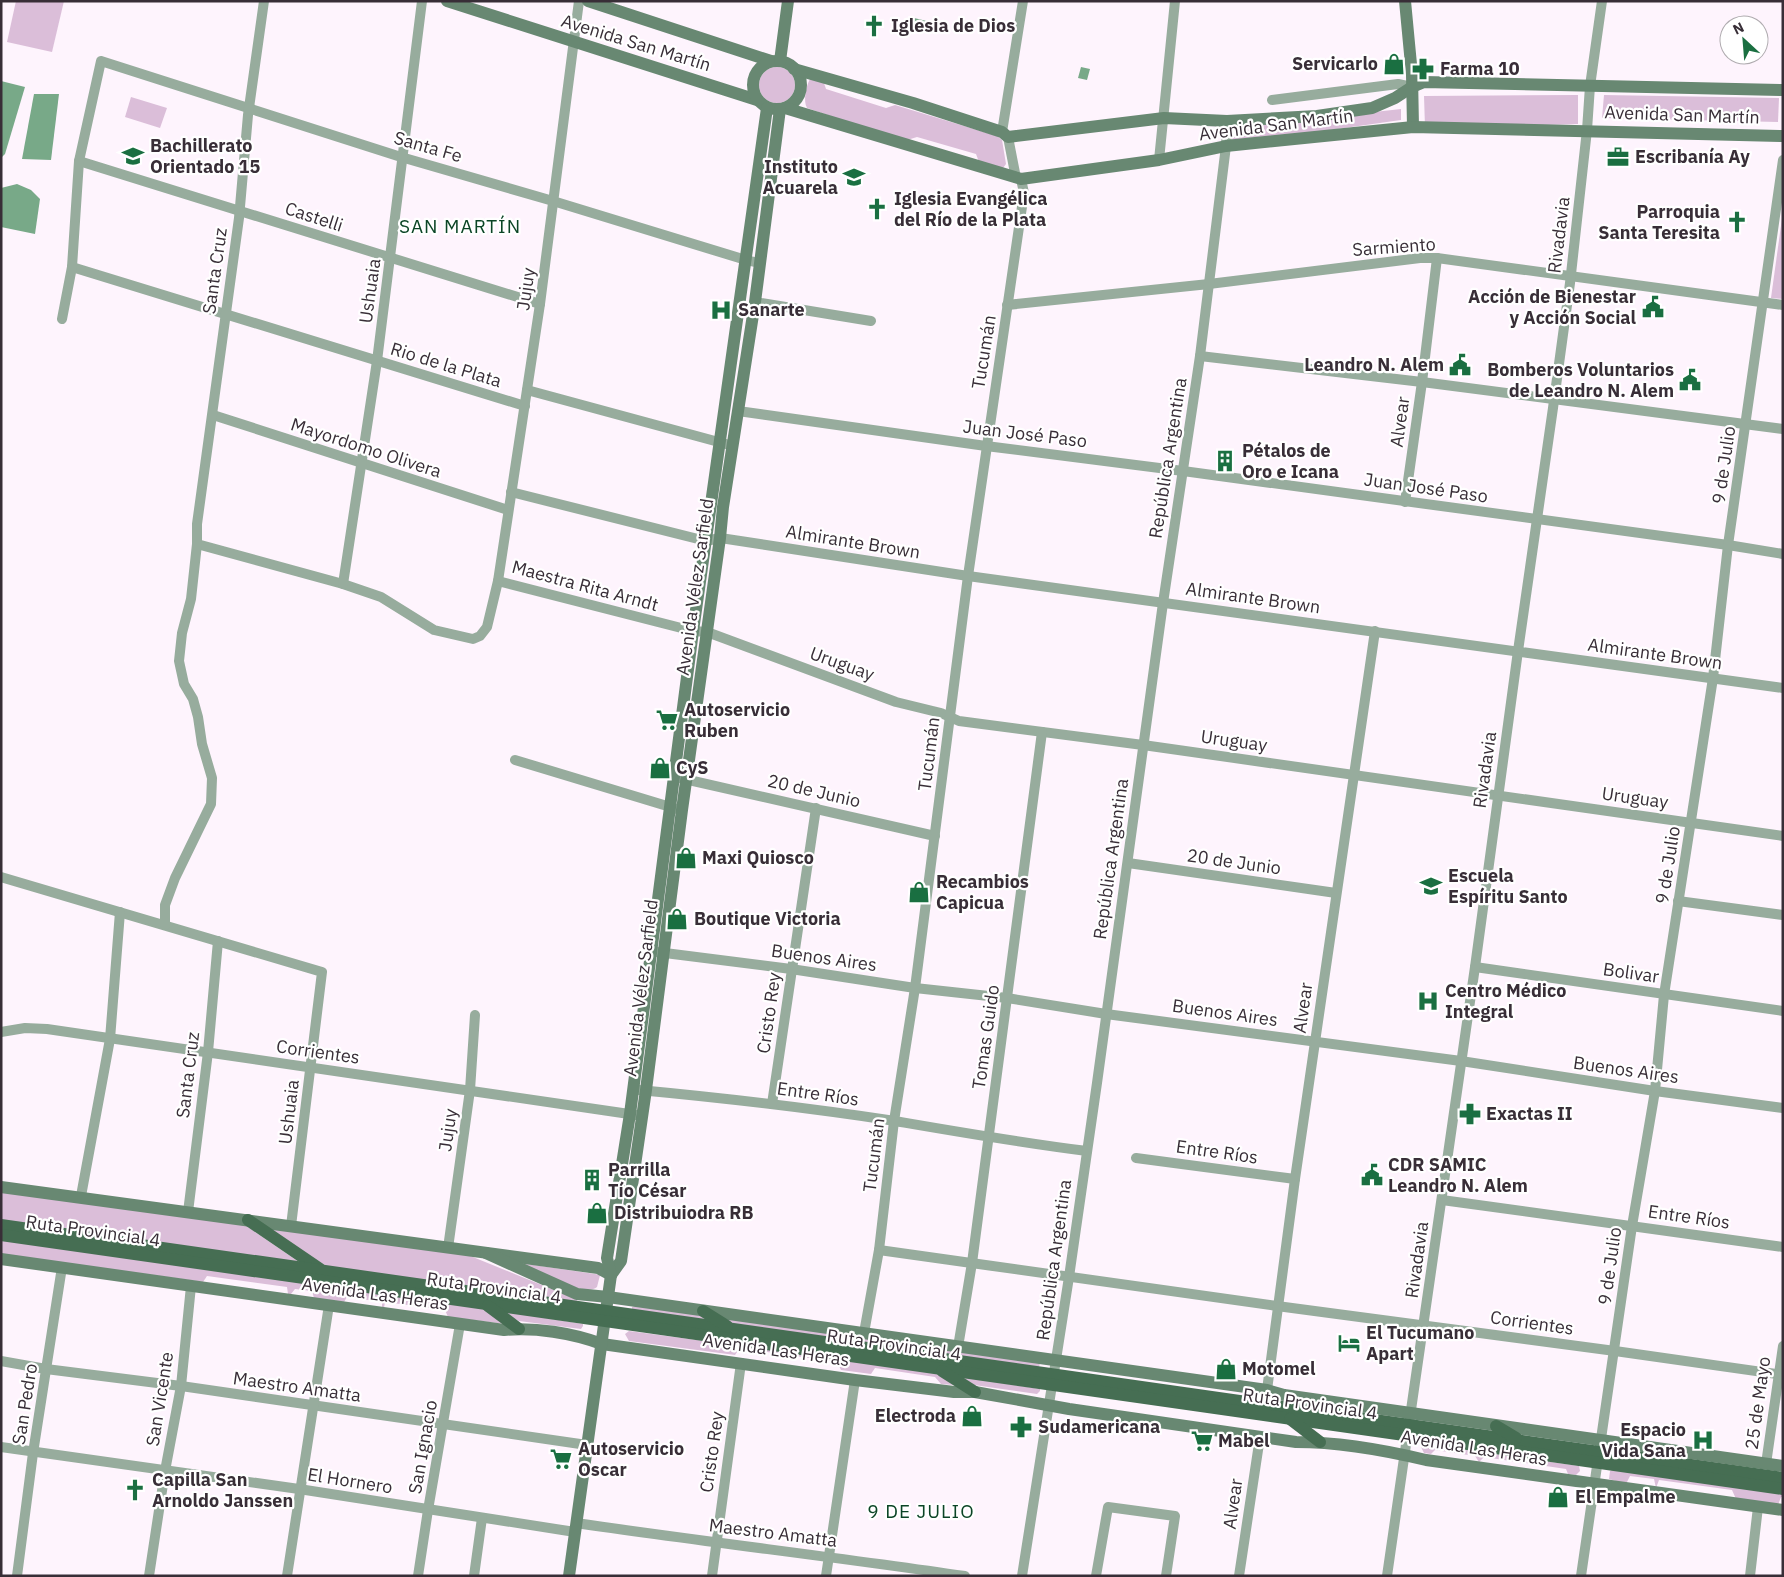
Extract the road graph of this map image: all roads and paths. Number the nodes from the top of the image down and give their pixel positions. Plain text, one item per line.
1 (264, 1) edge
2 (422, 1) edge
3 (447, 1) edge
4 (579, 1) edge
5 (588, 1) edge
6 (788, 1) edge
7 (1023, 1) edge
8 (1175, 1) edge
9 (1405, 1) edge
10 (1602, 1) edge
11 (463, 4) edge
12 (622, 7) edge
13 (574, 42) junction
14 (776, 61) junction
15 (794, 68) junction
16 (1590, 86) junction
17 (1412, 87) junction
18 (1783, 90) edge
19 (1272, 100) dead end
20 (772, 106) junction
21 (249, 109) junction
22 (1164, 118) junction
23 (1226, 121) junction
24 (1413, 127) junction
25 (1587, 130) junction
26 (1005, 134) junction
27 (1783, 136) edge
28 (1226, 146) junction
29 (402, 157) junction
30 (1159, 160) junction
31 (1783, 160) edge
32 (79, 161) junction
33 (1018, 178) junction
34 (553, 201) junction
35 (239, 211) junction
36 (390, 258) junction
37 (1437, 258) junction
38 (753, 261) junction
39 (72, 267) junction
40 (1571, 277) junction
41 (1209, 284) junction
42 (754, 302) junction
43 (1764, 302) junction
44 (540, 304) junction
45 (1783, 305) edge
46 (1007, 306) junction
47 (226, 314) junction
48 (62, 319) dead end
49 (870, 321) dead end
50 (1200, 356) junction
51 (377, 361) junction
52 (1422, 382) junction
53 (527, 390) junction
54 (1554, 399) junction
55 (524, 406) junction
56 (738, 411) junction
57 (213, 415) junction
58 (1746, 424) junction
59 (1783, 429) edge
60 (719, 443) junction
61 (733, 446) junction
62 (986, 446) junction
63 (362, 464) junction
64 (1183, 471) junction
65 (511, 492) junction
66 (1405, 502) junction
67 (508, 510) junction
68 (1537, 519) junction
69 (720, 538) junction
70 (706, 541) junction
71 (197, 544) junction
72 (1728, 545) junction
73 (1783, 554) edge
74 (968, 576) junction
75 (498, 580) junction
76 (343, 584) junction
77 (1163, 603) junction
78 (693, 631) junction
79 (1375, 631) junction
80 (707, 632) junction
81 (1518, 651) junction
82 (1712, 678) junction
83 (1783, 688) edge
84 (949, 717) junction
85 (1042, 732) junction
86 (1143, 745) junction
87 (515, 760) dead end
88 (1352, 775) junction
89 (680, 778) junction
90 (1498, 796) junction
91 (676, 808) junction
92 (816, 808) junction
93 (1691, 822) junction
94 (935, 836) junction
95 (1783, 836) edge
96 (1128, 864) junction
97 (1, 877) edge
98 (1336, 893) junction
99 (1678, 901) junction
100 (120, 912) junction
101 (1783, 915) edge
102 (165, 925) junction
103 (218, 941) junction
104 (657, 952) junction
105 (1475, 967) junction
106 (791, 969) junction
107 (916, 988) junction
108 (1664, 995) junction
109 (1007, 998) junction
110 (1783, 1011) edge
111 (1106, 1014) junction
112 (476, 1015) dead end
113 (1, 1032) edge
114 (110, 1039) junction
115 (1315, 1042) junction
116 (208, 1052) junction
117 (1460, 1061) junction
118 (312, 1068) junction
119 (633, 1089) junction
120 (470, 1090) junction
121 (646, 1090) junction
122 (1655, 1090) junction
123 (772, 1104) junction
124 (1783, 1108) edge
125 (636, 1115) junction
126 (894, 1121) junction
127 (989, 1138) junction
128 (1087, 1151) junction
129 (1136, 1158) dead end
130 (1295, 1179) junction
131 (1, 1187) edge
132 (81, 1196) junction
133 (1442, 1200) junction
134 (188, 1212) junction
135 (248, 1220) junction
136 (1, 1225) edge
137 (291, 1226) junction
138 (1632, 1226) junction
139 (1, 1235) edge
140 (1783, 1247) edge
141 (448, 1248) junction
142 (879, 1250) junction
143 (486, 1253) junction
144 (1, 1259) edge
145 (972, 1263) junction
146 (62, 1267) junction
147 (322, 1270) junction
148 (611, 1275) junction
149 (1069, 1277) junction
150 (192, 1286) junction
151 (608, 1297) junction
152 (486, 1304) junction
153 (328, 1305) junction
154 (1277, 1306) junction
155 (703, 1310) junction
156 (606, 1316) junction
157 (460, 1324) junction
158 (1424, 1325) junction
159 (519, 1329) junction
160 (731, 1329) junction
161 (864, 1333) junction
162 (602, 1344) junction
163 (1783, 1346) edge
164 (958, 1347) junction
165 (1615, 1351) junction
166 (1056, 1360) junction
167 (1, 1361) edge
168 (741, 1363) junction
169 (937, 1368) junction
170 (46, 1369) junction
171 (1781, 1375) edge
172 (855, 1380) junction
173 (1053, 1380) junction
174 (181, 1386) junction
175 (1267, 1390) junction
176 (975, 1392) junction
177 (313, 1406) junction
178 (1049, 1406) junction
179 (1288, 1418) junction
180 (443, 1425) junction
181 (1410, 1425) junction
182 (1496, 1426) junction
183 (1260, 1437) junction
184 (1523, 1441) junction
185 (1320, 1442) junction
186 (588, 1445) junction
187 (1, 1447) edge
188 (33, 1452) junction
189 (1600, 1452) junction
190 (1406, 1456) junction
191 (1766, 1464) junction
192 (1783, 1466) edge
193 (165, 1471) junction
194 (1783, 1478) edge
195 (1595, 1484) junction
196 (299, 1489) junction
197 (1783, 1489) edge
198 (1758, 1507) junction
199 (428, 1510) junction
200 (1783, 1510) edge
201 (482, 1518) junction
202 (576, 1527) junction
203 (716, 1543) junction
204 (828, 1556) junction
205 (17, 1576) edge
206 (149, 1576) edge
207 (287, 1576) edge
208 (418, 1576) edge
209 (474, 1576) edge
210 (569, 1576) edge
211 (712, 1576) edge
212 (826, 1576) edge
213 (966, 1576) edge
214 (1022, 1576) edge
215 (1096, 1576) edge
216 (1166, 1576) edge
217 (1239, 1576) edge
218 (1387, 1576) edge
219 (1581, 1576) edge
220 (1750, 1576) edge

1 - 21 street, Santa Cruz
2 - 29 street, Ushuaia
3 - 11 main road, Avenida San Martín
4 - 13 street, Jujuy
5 - 12 main road, Avenida San Martín
6 - 14 main road
7 - 26 street
8 - 22 street
9 - 17 main road
10 - 16 street, Rivadavia
11 - 13 main road, Avenida San Martín
12 - 14 main road, Avenida San Martín
13 - 20 main road, Avenida San Martín
13 - 34 street, Jujuy
14 - 15 main road
14 - 20 main road
15 - 20 main road
15 - 26 main road, Avenida San Martín
16 - 17 main road, Avenida San Martín
16 - 18 main road, Avenida San Martín
16 - 25 street, Rivadavia
17 - 19 street
17 - 23 main road, Avenida San Martín
17 - 24 main road
20 - 33 main road, Avenida San Martín
20 - 38 main road, Avenida Vélez Sarfield
21 - 29 street, Santa Fe
21 - 32 street, Santa Fe
21 - 35 street, Santa Cruz
22 - 23 main road, Avenida San Martín
22 - 26 main road, Avenida San Martín
22 - 30 street
23 - 28 street, República Argentina
24 - 25 main road, Avenida San Martín
24 - 28 main road, Avenida San Martín
25 - 27 main road, Avenida San Martín
25 - 40 street, Rivadavia
26 - 33 street, Tucumán
28 - 30 main road, Avenida San Martín
28 - 41 street, República Argentina
29 - 34 street, Santa Fe
29 - 36 street, Ushuaia
30 - 33 main road, Avenida San Martín
31 - 43 street, 9 de Julio
32 - 35 street, Castelli
32 - 39 street
33 - 46 street, Tucumán
34 - 38 street, Santa Fe
34 - 44 street, Jujuy
35 - 36 street, Castelli
35 - 47 street, Santa Cruz
36 - 44 street, Castelli
36 - 51 street, Ushuaia
37 - 40 street, Sarmiento
37 - 41 street, Sarmiento
37 - 52 street, Alvear
38 - 42 main road, Avenida Vélez Sarfield
38 - 60 main road, Avenida Vélez Sarfield
39 - 47 street, Rio de la Plata
39 - 48 street
40 - 43 street, Sarmiento
40 - 54 street, Rivadavia
41 - 46 street, Sarmiento
41 - 50 street, República Argentina
42 - 49 street
42 - 56 main road, Avenida Vélez Sarfield
43 - 45 street, Sarmiento
43 - 58 street, 9 de Julio
44 - 53 street, Jujuy
46 - 62 street, Tucumán
47 - 51 street, Rio de la Plata
47 - 57 street, Santa Cruz
50 - 52 street
50 - 64 street, República Argentina
51 - 55 street, Rio de la Plata
51 - 63 street, Ushuaia
52 - 54 street
52 - 66 street, Alvear
53 - 55 street, Jujuy
53 - 60 street
54 - 58 street
54 - 68 street, Rivadavia
55 - 65 street, Jujuy
56 - 61 main road, Avenida Vélez Sarfield
56 - 62 street, Juan José Paso
57 - 63 street, Mayordomo Olivera
57 - 71 street, Santa Cruz
58 - 59 street
58 - 72 street, 9 de Julio
60 - 61 street
60 - 70 main road, Avenida Vélez Sarfield
61 - 69 main road, Avenida Vélez Sarfield
62 - 64 street, Juan José Paso
62 - 74 street, Tucumán
63 - 67 street, Mayordomo Olivera
63 - 76 street, Ushuaia
64 - 66 street, Juan José Paso
64 - 77 street, República Argentina
65 - 67 street, Jujuy
65 - 70 street
66 - 68 street, Juan José Paso
67 - 75 street, Jujuy
68 - 72 street, Juan José Paso
68 - 81 street, Rivadavia
69 - 70 street
69 - 74 street, Almirante Brown
69 - 80 main road, Avenida Vélez Sarfield
70 - 78 main road, Avenida Vélez Sarfield
71 - 76 street, Maestra Rita Arndt
71 - 102 street, Santa Cruz
72 - 73 street, Juan José Paso
72 - 82 street, 9 de Julio
74 - 77 street, Almirante Brown
74 - 84 street, Tucumán
75 - 76 street, Maestra Rita Arndt
75 - 78 street, Maestra Rita Arndt
77 - 79 street, Almirante Brown
77 - 86 street, República Argentina
78 - 80 street, Uruguay
78 - 89 main road, Avenida Vélez Sarfield
79 - 81 street, Almirante Brown
79 - 88 street, Alvear
80 - 84 street, Uruguay
80 - 89 main road, Avenida Vélez Sarfield
81 - 82 street, Almirante Brown
81 - 90 street, Rivadavia
82 - 83 street, Almirante Brown
82 - 93 street, 9 de Julio
84 - 85 street, Uruguay
84 - 94 street, Tucumán
85 - 86 street, Uruguay
85 - 109 street, Tomas Guido
86 - 88 street, Uruguay
86 - 96 street, República Argentina
87 - 91 street
88 - 90 street, Uruguay
88 - 98 street, Alvear
89 - 91 main road, Avenida Vélez Sarfield
89 - 92 street, 20 de Junio
90 - 93 street, Uruguay
90 - 105 street, Rivadavia
91 - 104 main road, Avenida Vélez Sarfield
92 - 94 street, 20 de Junio
92 - 106 street, Cristo Rey
93 - 95 street, Uruguay
93 - 99 street, 9 de Julio
94 - 107 street, Tucumán
96 - 98 street, 20 de Junio
96 - 111 street, República Argentina
97 - 100 street
98 - 115 street, Alvear
99 - 101 street
99 - 108 street, 9 de Julio
100 - 102 street
100 - 114 street
102 - 103 street
103 - 116 street, Santa Cruz
103 - 118 street, Ushuaia
104 - 106 street, Buenos Aires
104 - 119 main road, Avenida Vélez Sarfield
104 - 121 main road, Avenida Vélez Sarfield
105 - 108 street, Bolivar
105 - 117 street, Rivadavia
106 - 107 street, Buenos Aires
106 - 123 street, Cristo Rey
107 - 109 street, Buenos Aires
107 - 126 street, Tucumán
108 - 110 street, Bolivar
108 - 122 street, 9 de Julio
109 - 111 street, Buenos Aires
109 - 127 street, Tomas Guido
111 - 115 street, Buenos Aires
111 - 128 street, República Argentina
112 - 120 street, Jujuy
113 - 114 street, Corrientes
114 - 116 street, Corrientes
114 - 132 street
115 - 117 street, Buenos Aires
115 - 130 street, Alvear
116 - 118 street, Corrientes
116 - 134 street, Santa Cruz
117 - 122 street, Buenos Aires
117 - 133 street, Rivadavia
118 - 120 street, Corrientes
118 - 137 street, Ushuaia
119 - 121 street, Entre Ríos
119 - 125 main road, Avenida Vélez Sarfield
120 - 125 street, Corrientes
120 - 141 street, Jujuy
121 - 123 street, Entre Ríos
121 - 125 main road, Avenida Vélez Sarfield
122 - 124 street, Buenos Aires
122 - 138 street, 9 de Julio
123 - 126 street, Entre Ríos
125 - 148 main road, Avenida Vélez Sarfield
126 - 127 street, Entre Ríos
126 - 142 street, Tucumán
127 - 128 street, Entre Ríos
127 - 145 street, Tomas Guido
128 - 149 street, República Argentina
129 - 130 street, Entre Ríos
130 - 154 street, Alvear
131 - 132 main road
132 - 134 main road
133 - 138 street, Entre Ríos
133 - 158 street, Rivadavia
134 - 135 main road
135 - 137 main road
135 - 147 main road
136 - 147 main road, Ruta Provincial 4
137 - 141 main road
138 - 140 street, Entre Ríos
138 - 165 street, 9 de Julio
139 - 152 main road, Ruta Provincial 4
141 - 143 main road
142 - 145 street, Corrientes
142 - 161 street, Tucumán
143 - 148 main road
143 - 151 main road, Avenida Las Heras
144 - 146 main road, Avenida Las Heras
145 - 149 street, Corrientes
145 - 164 street, Tomas Guido
146 - 150 main road, Avenida Las Heras
146 - 170 street, San Pedro
147 - 156 main road, Ruta Provincial 4
148 - 151 main road, Avenida Vélez Sarfield
149 - 154 street, Corrientes
149 - 166 street, República Argentina
150 - 153 main road, Avenida Las Heras
150 - 174 street, San Vicente
151 - 155 main road, Avenida Las Heras
151 - 156 main road, Avenida Vélez Sarfield
152 - 156 main road, Ruta Provincial 4
152 - 159 main road
153 - 157 main road, Avenida Las Heras
153 - 177 street
154 - 158 street, Corrientes
154 - 175 street, Alvear
155 - 160 main road
155 - 161 main road, Avenida Las Heras
156 - 160 main road, Ruta Provincial 4
156 - 162 main road, Avenida Vélez Sarfield
156 - 169 main road, Ruta Provincial 4
157 - 159 main road, Avenida Las Heras
157 - 180 street, San Ignacio
158 - 165 street, Corrientes
158 - 181 street, Rivadavia
159 - 162 main road, Avenida Las Heras
160 - 173 main road, Ruta Provincial 4
161 - 164 main road, Avenida Las Heras
162 - 168 main road, Avenida Las Heras
162 - 186 main road, Avenida Vélez Sarfield
163 - 171 street, 25 de Mayo
164 - 166 main road, Avenida Las Heras
165 - 171 street, Corrientes
165 - 189 street, 9 de Julio
166 - 173 street, República Argentina
166 - 175 main road, Avenida Las Heras
167 - 170 street, Maestro Amatta
168 - 172 main road, Avenida Las Heras
168 - 203 street, Cristo Rey
169 - 173 main road, Ruta Provincial 4
169 - 176 main road
170 - 174 street, Maestro Amatta
170 - 188 street, San Pedro
171 - 191 street, 25 de Mayo
172 - 176 main road, Avenida Las Heras
172 - 204 street
173 - 178 street, República Argentina
173 - 179 main road, Ruta Provincial 4
173 - 181 main road, Ruta Provincial 4
174 - 177 street, Maestro Amatta
174 - 193 street, San Vicente
175 - 181 main road, Avenida Las Heras
176 - 178 main road, Avenida Las Heras
177 - 180 street, Maestro Amatta
177 - 196 street
178 - 183 main road, Avenida Las Heras
178 - 214 street, República Argentina
179 - 181 main road, Ruta Provincial 4
179 - 185 main road
180 - 186 street, Maestro Amatta
180 - 199 street, San Ignacio
181 - 182 main road, Avenida Las Heras
181 - 184 main road, Ruta Provincial 4
181 - 189 main road, Ruta Provincial 4
181 - 190 street, Rivadavia
182 - 184 main road
182 - 189 main road, Avenida Las Heras
183 - 185 main road, Avenida Las Heras
183 - 217 street, Alvear
184 - 189 main road, Ruta Provincial 4
185 - 190 main road, Avenida Las Heras
186 - 202 main road, Avenida Vélez Sarfield
187 - 188 street, El Hornero
188 - 193 street, El Hornero
188 - 205 street, San Pedro
189 - 191 main road, Avenida Las Heras
189 - 194 main road, Ruta Provincial 4
189 - 195 street, 9 de Julio
189 - 197 main road, Ruta Provincial 4
190 - 195 main road, Avenida Las Heras
190 - 218 street
191 - 192 main road, Avenida Las Heras
193 - 196 street, El Hornero
193 - 206 street, San Vicente
195 - 198 main road, Avenida Las Heras
195 - 219 street, 9 de Julio
196 - 199 street, El Hornero
196 - 207 street
198 - 200 main road, Avenida Las Heras
198 - 220 street
199 - 201 street, El Hornero
199 - 208 street, San Ignacio
201 - 202 street, El Hornero
201 - 209 street
202 - 203 street, Maestro Amatta
202 - 210 main road, Avenida Vélez Sarfield
203 - 204 street, Maestro Amatta
203 - 211 street, Cristo Rey
204 - 212 street
204 - 213 street, Maestro Amatta
215 - 216 street

